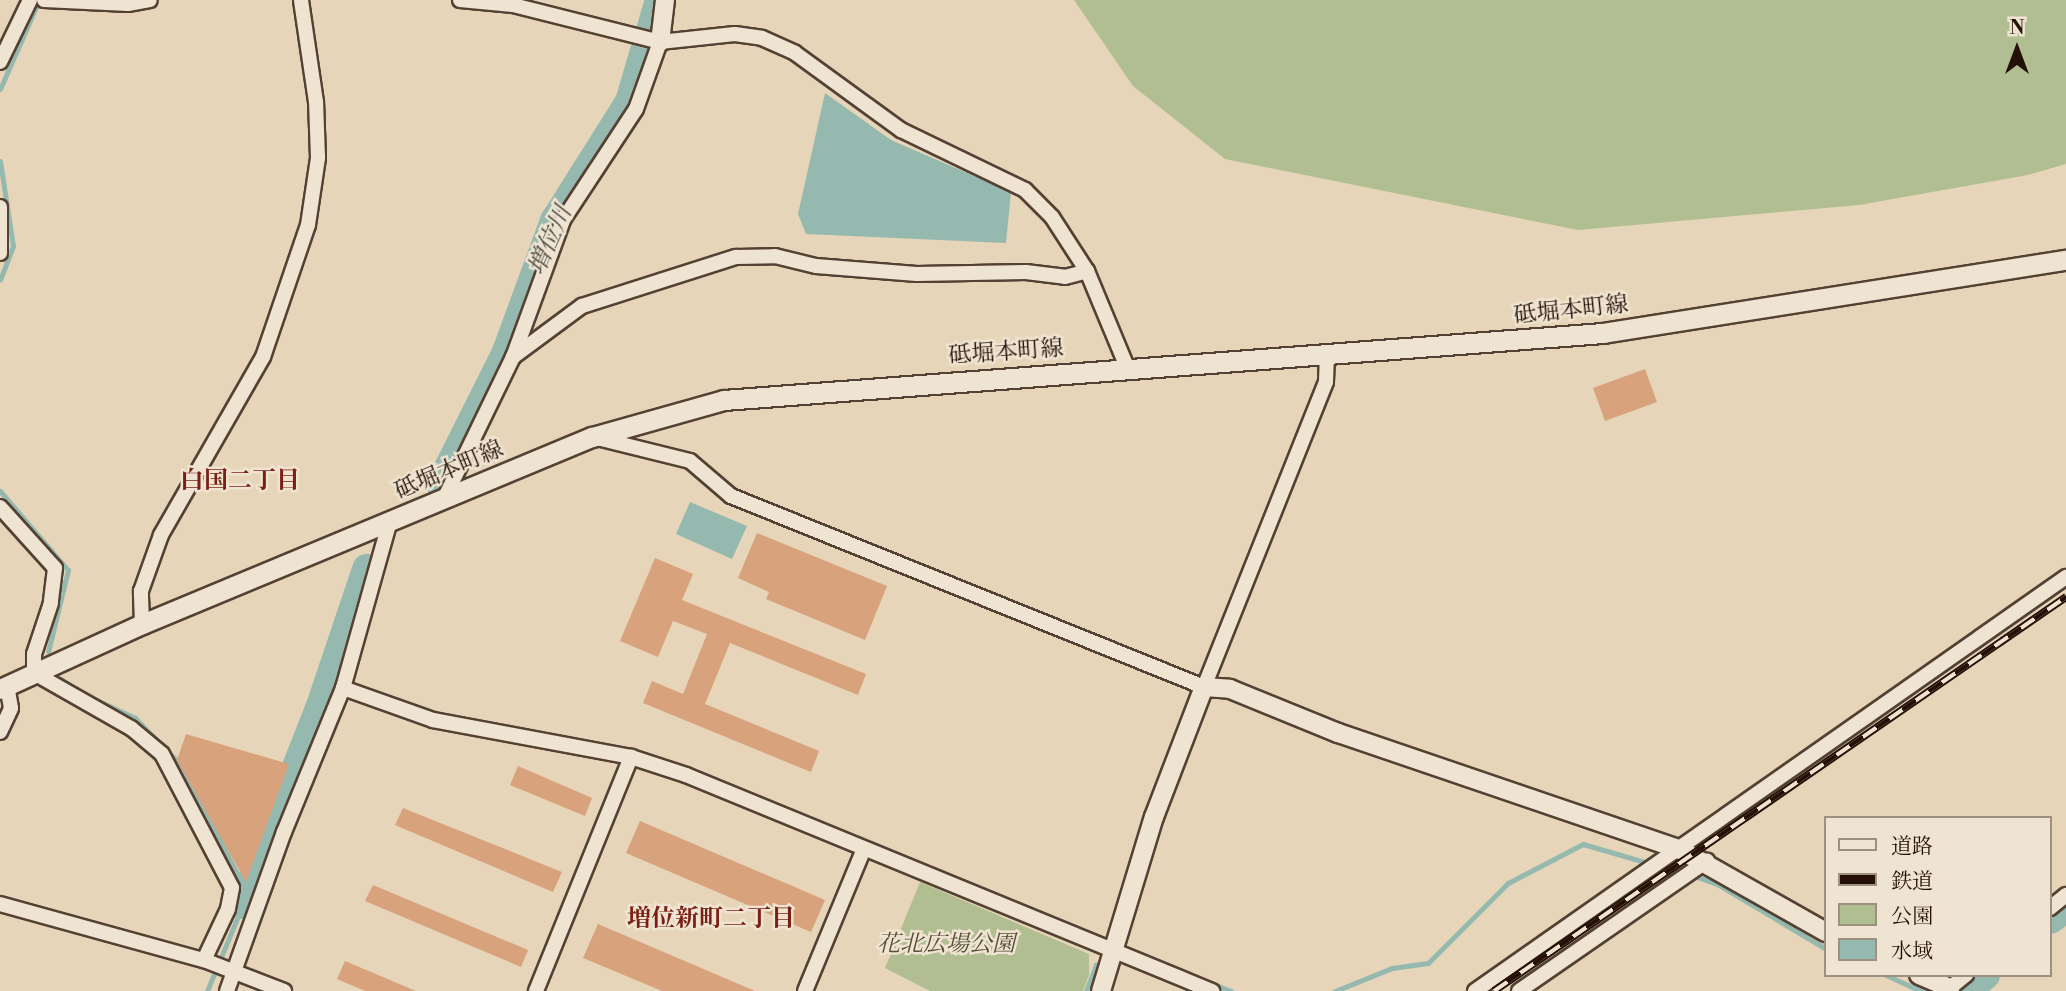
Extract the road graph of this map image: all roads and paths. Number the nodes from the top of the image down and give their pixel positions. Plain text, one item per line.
1 (30, 0) edge
2 (150, 0) edge
3 (301, 0) edge
4 (460, 0) edge
5 (665, 0) edge
6 (46, 1) edge
7 (660, 42) junction
8 (0, 62) edge
9 (0, 207) edge
10 (0, 253) edge
11 (2066, 260) edge
12 (1087, 271) junction
13 (1327, 354) junction
14 (513, 357) junction
15 (1127, 367) junction
16 (592, 437) junction
17 (445, 497) junction
18 (0, 507) edge
19 (390, 521) junction
20 (2066, 577) edge
21 (142, 624) junction
22 (34, 673) junction
23 (4, 687) edge
24 (1205, 687) junction
25 (343, 688) junction
26 (0, 732) edge
27 (631, 757) junction
28 (1679, 849) junction
29 (863, 851) junction
30 (1707, 861) junction
31 (2066, 895) edge
32 (0, 904) edge
33 (2052, 906) edge
34 (1825, 931) edge
35 (1114, 953) junction
36 (204, 960) junction
37 (235, 971) junction
38 (1923, 977) edge
39 (1964, 977) edge
40 (1951, 990) edge
41 (227, 991) edge
42 (284, 991) edge
43 (536, 991) edge
44 (805, 991) edge
45 (1101, 991) edge
46 (1212, 991) edge
47 (1475, 991) edge
48 (1519, 991) edge

1 - 8 street
2 - 6 street
3 - 21 street
4 - 7 street
5 - 7 street
7 - 12 street
7 - 14 street
9 - 10 street
11 - 13 main road, 砥堀本町線
12 - 14 street
12 - 15 street
13 - 15 main road, 砥堀本町線
13 - 24 street
14 - 17 street
15 - 16 main road, 砥堀本町線
16 - 17 main road, 砥堀本町線
16 - 24 street
17 - 19 main road, 砥堀本町線
18 - 22 street
19 - 21 main road, 砥堀本町線
19 - 25 street
20 - 28 street
21 - 22 main road, 砥堀本町線
22 - 23 main road, 砥堀本町線
22 - 36 street
23 - 26 street
24 - 28 street
24 - 35 street
25 - 27 street
25 - 37 street
27 - 29 street
27 - 43 street
28 - 30 street
28 - 47 street
29 - 35 street
29 - 44 street
30 - 34 street
30 - 48 street
31 - 33 street
32 - 36 street
35 - 45 street
35 - 46 street
36 - 37 street
37 - 41 street
37 - 42 street
38 - 40 street
39 - 40 street

